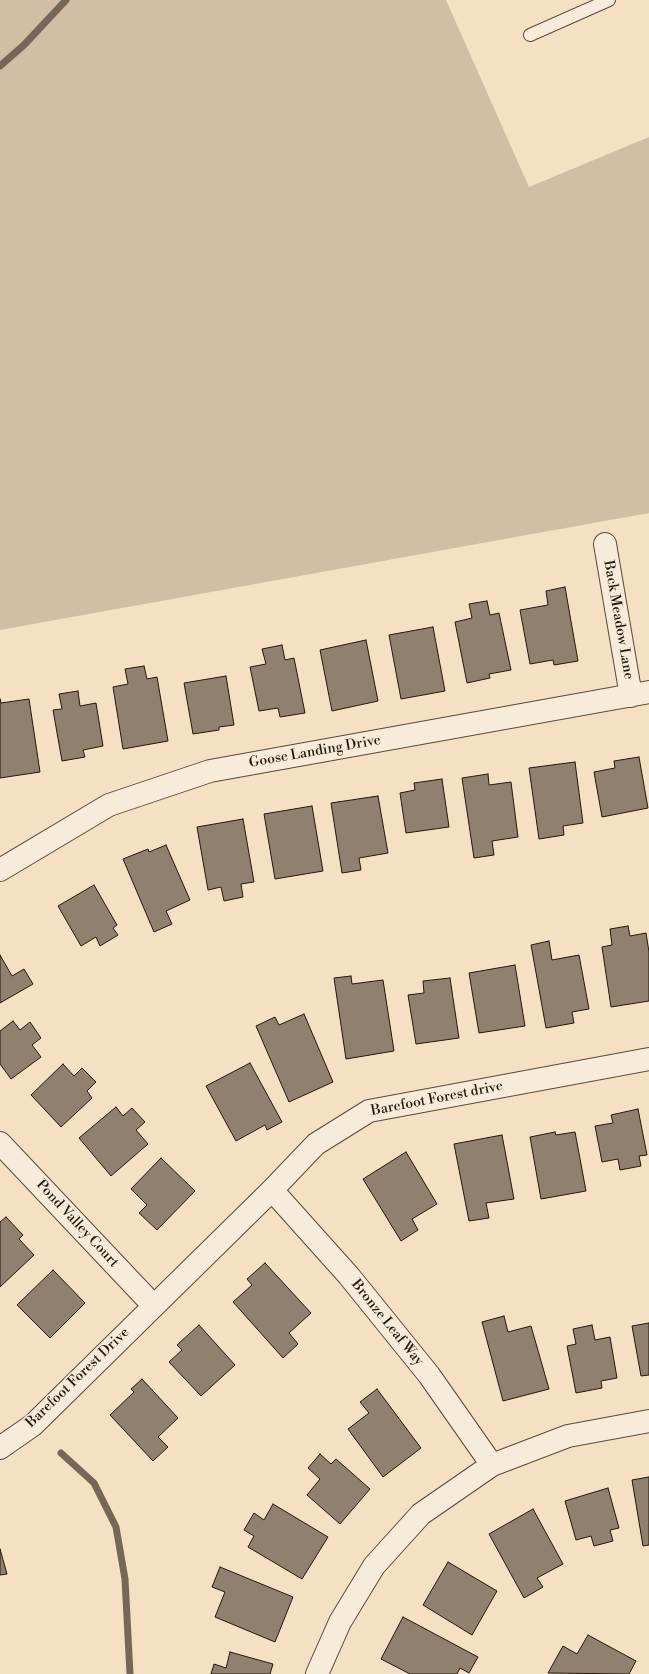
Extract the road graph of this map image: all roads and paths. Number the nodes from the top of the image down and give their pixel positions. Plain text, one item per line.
1 (609, 0) edge
2 (530, 35) dead end
3 (605, 544) dead end
4 (640, 694) edge
5 (0, 870) edge
6 (649, 1059) edge
7 (0, 1143) edge
8 (272, 1190) junction
9 (153, 1306) junction
10 (649, 1420) edge
11 (0, 1448) edge
12 (492, 1466) junction
13 (317, 1674) edge

1 - 2 lane
3 - 4 street, Back Meadow Lane
4 - 5 street, Goose Landing Drive
6 - 8 street, Barefoot Forest drive
7 - 9 street, Pond Valley Court
8 - 9 street, Barefoot Forest drive
8 - 12 street, Bronze Leaf Way
9 - 11 street, Barefoot Forest Drive
10 - 12 street
12 - 13 street

